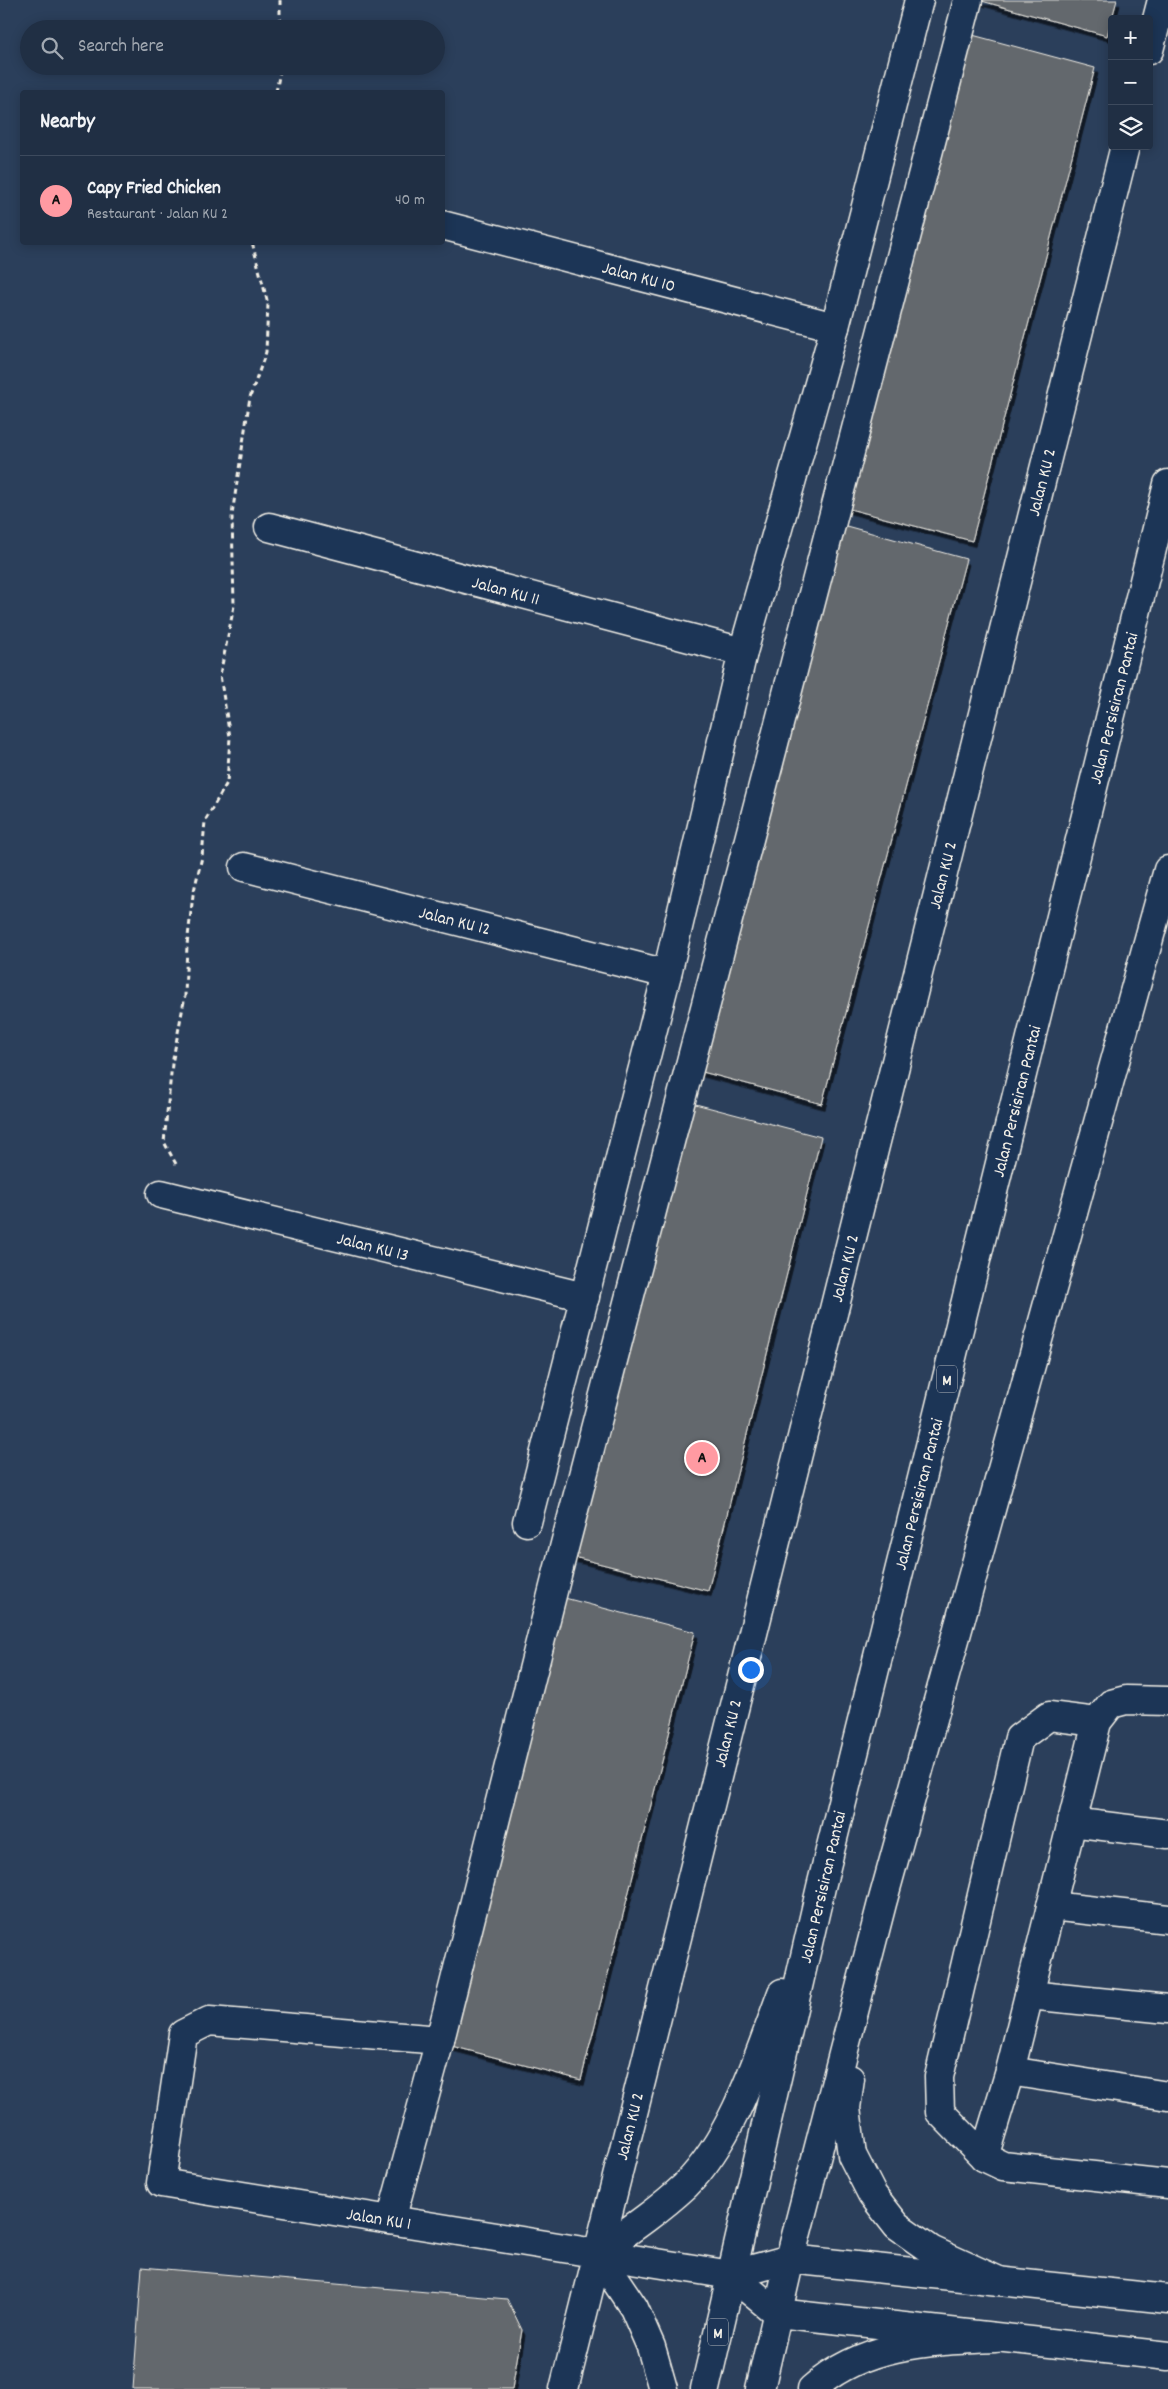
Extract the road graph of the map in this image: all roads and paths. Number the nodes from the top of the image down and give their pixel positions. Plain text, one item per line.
1 (280, 0) edge
2 (968, 0) edge
3 (1162, 0) edge
4 (913, 1) edge
5 (280, 20) edge
6 (1153, 35) edge
7 (280, 75) edge
8 (276, 90) edge
9 (1124, 150) edge
10 (445, 226) edge
11 (253, 245) edge
12 (834, 327) junction
13 (1168, 484) edge
14 (269, 528) dead end
15 (744, 652) junction
16 (244, 867) dead end
17 (1168, 870) edge
18 (667, 974) junction
19 (161, 1194) dead end
20 (199, 1203) junction
21 (585, 1297) junction
22 (527, 1522) dead end
23 (1168, 1701) edge
24 (1097, 1722) junction
25 (1071, 1822) junction
26 (1168, 1834) edge
27 (821, 1887) junction
28 (882, 1903) junction
29 (1051, 1906) junction
30 (1168, 1919) edge
31 (1029, 1995) junction
32 (1168, 2009) edge
33 (440, 2040) junction
34 (1010, 2071) junction
35 (1168, 2096) edge
36 (984, 2157) junction
37 (1168, 2184) edge
38 (391, 2220) junction
39 (597, 2253) junction
40 (790, 2259) junction
41 (731, 2275) junction
42 (999, 2281) junction
43 (1168, 2299) edge
44 (777, 2313) junction
45 (995, 2338) junction
46 (1168, 2356) edge
47 (564, 2389) edge
48 (663, 2389) edge
49 (705, 2389) edge
50 (760, 2389) edge
51 (812, 2389) edge

1 - 5 path
2 - 33 street
3 - 6 street
4 - 12 street
7 - 8 path
9 - 39 street, Jalan KU 2
10 - 12 street, Jalan KU 10
11 - 20 path
12 - 15 street
13 - 27 street, Jalan Persisiran Pantai / M
14 - 15 street, Jalan KU 11
15 - 18 street
16 - 18 street, Jalan KU 12
17 - 28 street
18 - 21 street
19 - 20 street, Jalan KU 13
20 - 21 street, Jalan KU 13
21 - 22 street
23 - 24 street
24 - 25 street
24 - 36 street
25 - 26 street
25 - 29 street
27 - 39 street
27 - 41 street, Jalan Persisiran Pantai / M
28 - 40 street
28 - 42 street
29 - 30 street
29 - 31 street
31 - 32 street
31 - 34 street
33 - 38 street
33 - 38 street, Jalan KU 1
34 - 35 street
34 - 36 street
36 - 37 street
38 - 39 street, Jalan KU 1
39 - 41 street, Jalan KU 1
39 - 47 street, Jalan KU 2
39 - 48 street
40 - 41 street
40 - 42 street
40 - 44 street
41 - 44 street
41 - 49 street, Jalan Persisiran Pantai / M
42 - 43 street
44 - 45 street
44 - 50 street
45 - 46 street
45 - 51 street

